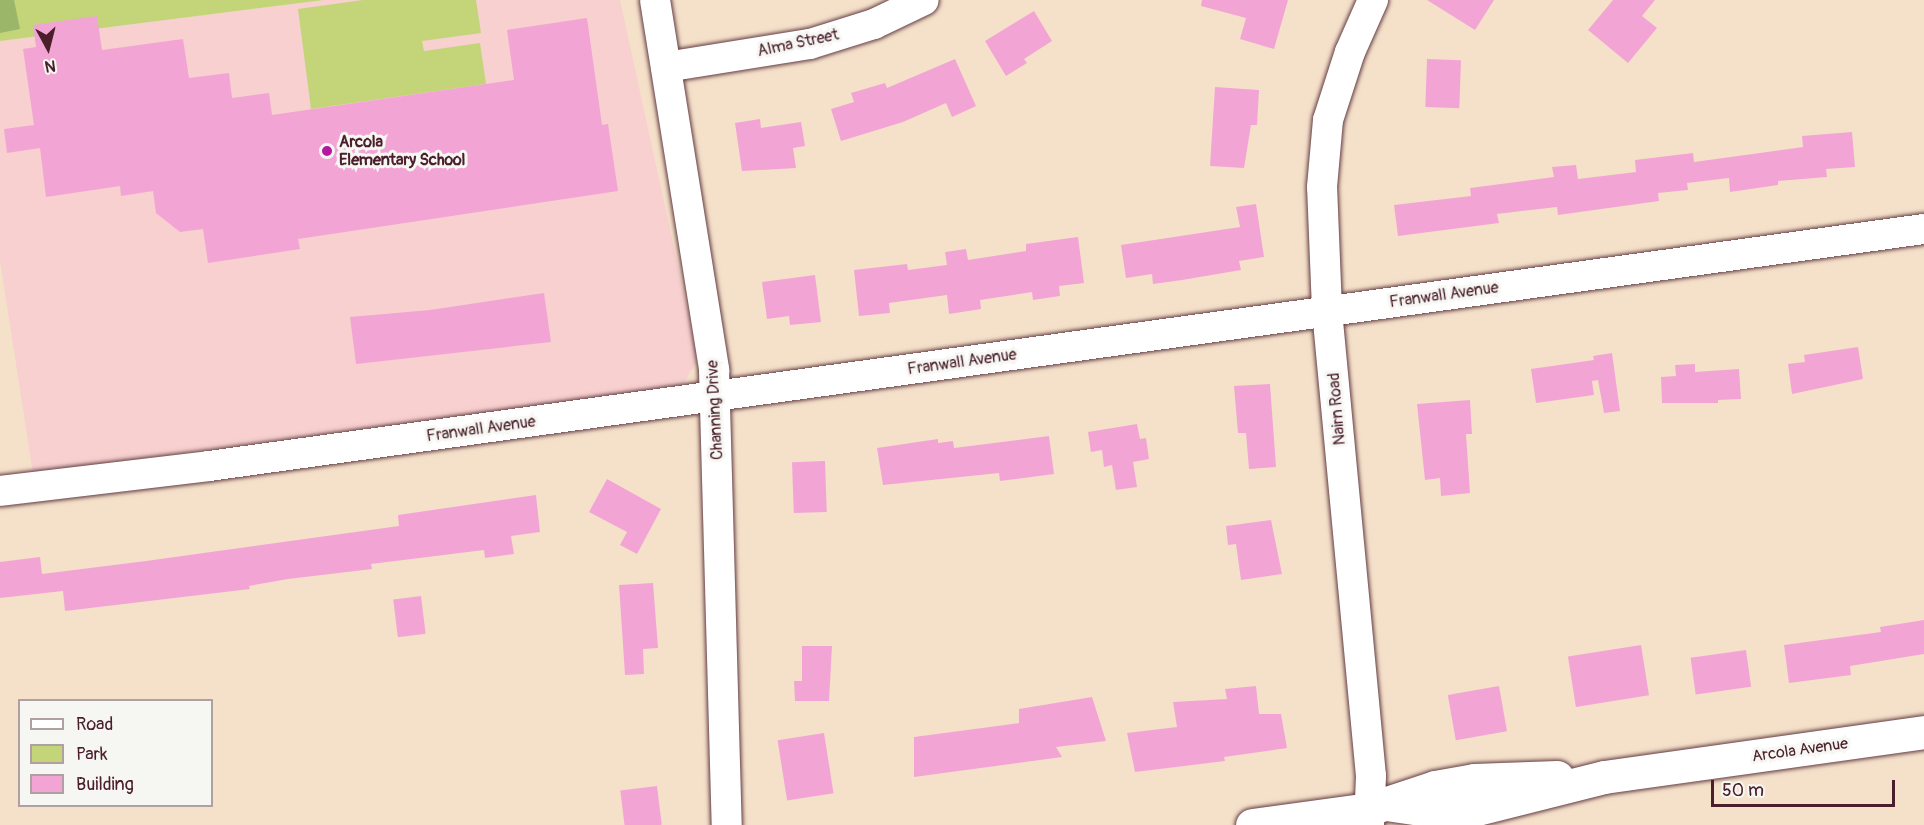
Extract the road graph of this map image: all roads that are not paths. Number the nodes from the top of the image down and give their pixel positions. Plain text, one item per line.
1 (655, 0) edge
2 (924, 0) edge
3 (1373, 0) edge
4 (666, 67) junction
5 (1924, 229) edge
6 (1328, 310) junction
7 (716, 396) junction
8 (0, 491) edge
9 (1924, 732) edge
10 (1375, 813) edge
11 (727, 825) edge
12 (1252, 825) edge

1 - 4 street, Channing Drive
2 - 4 street, Alma Street
3 - 6 street, Nairn Road
4 - 7 street, Channing Drive
5 - 6 street, Franwall Avenue
6 - 7 street, Franwall Avenue
6 - 10 street, Nairn Road
7 - 8 street, Franwall Avenue
7 - 11 street, Channing Drive
9 - 10 street, Arcola Avenue
10 - 12 street, Arcola Avenue

